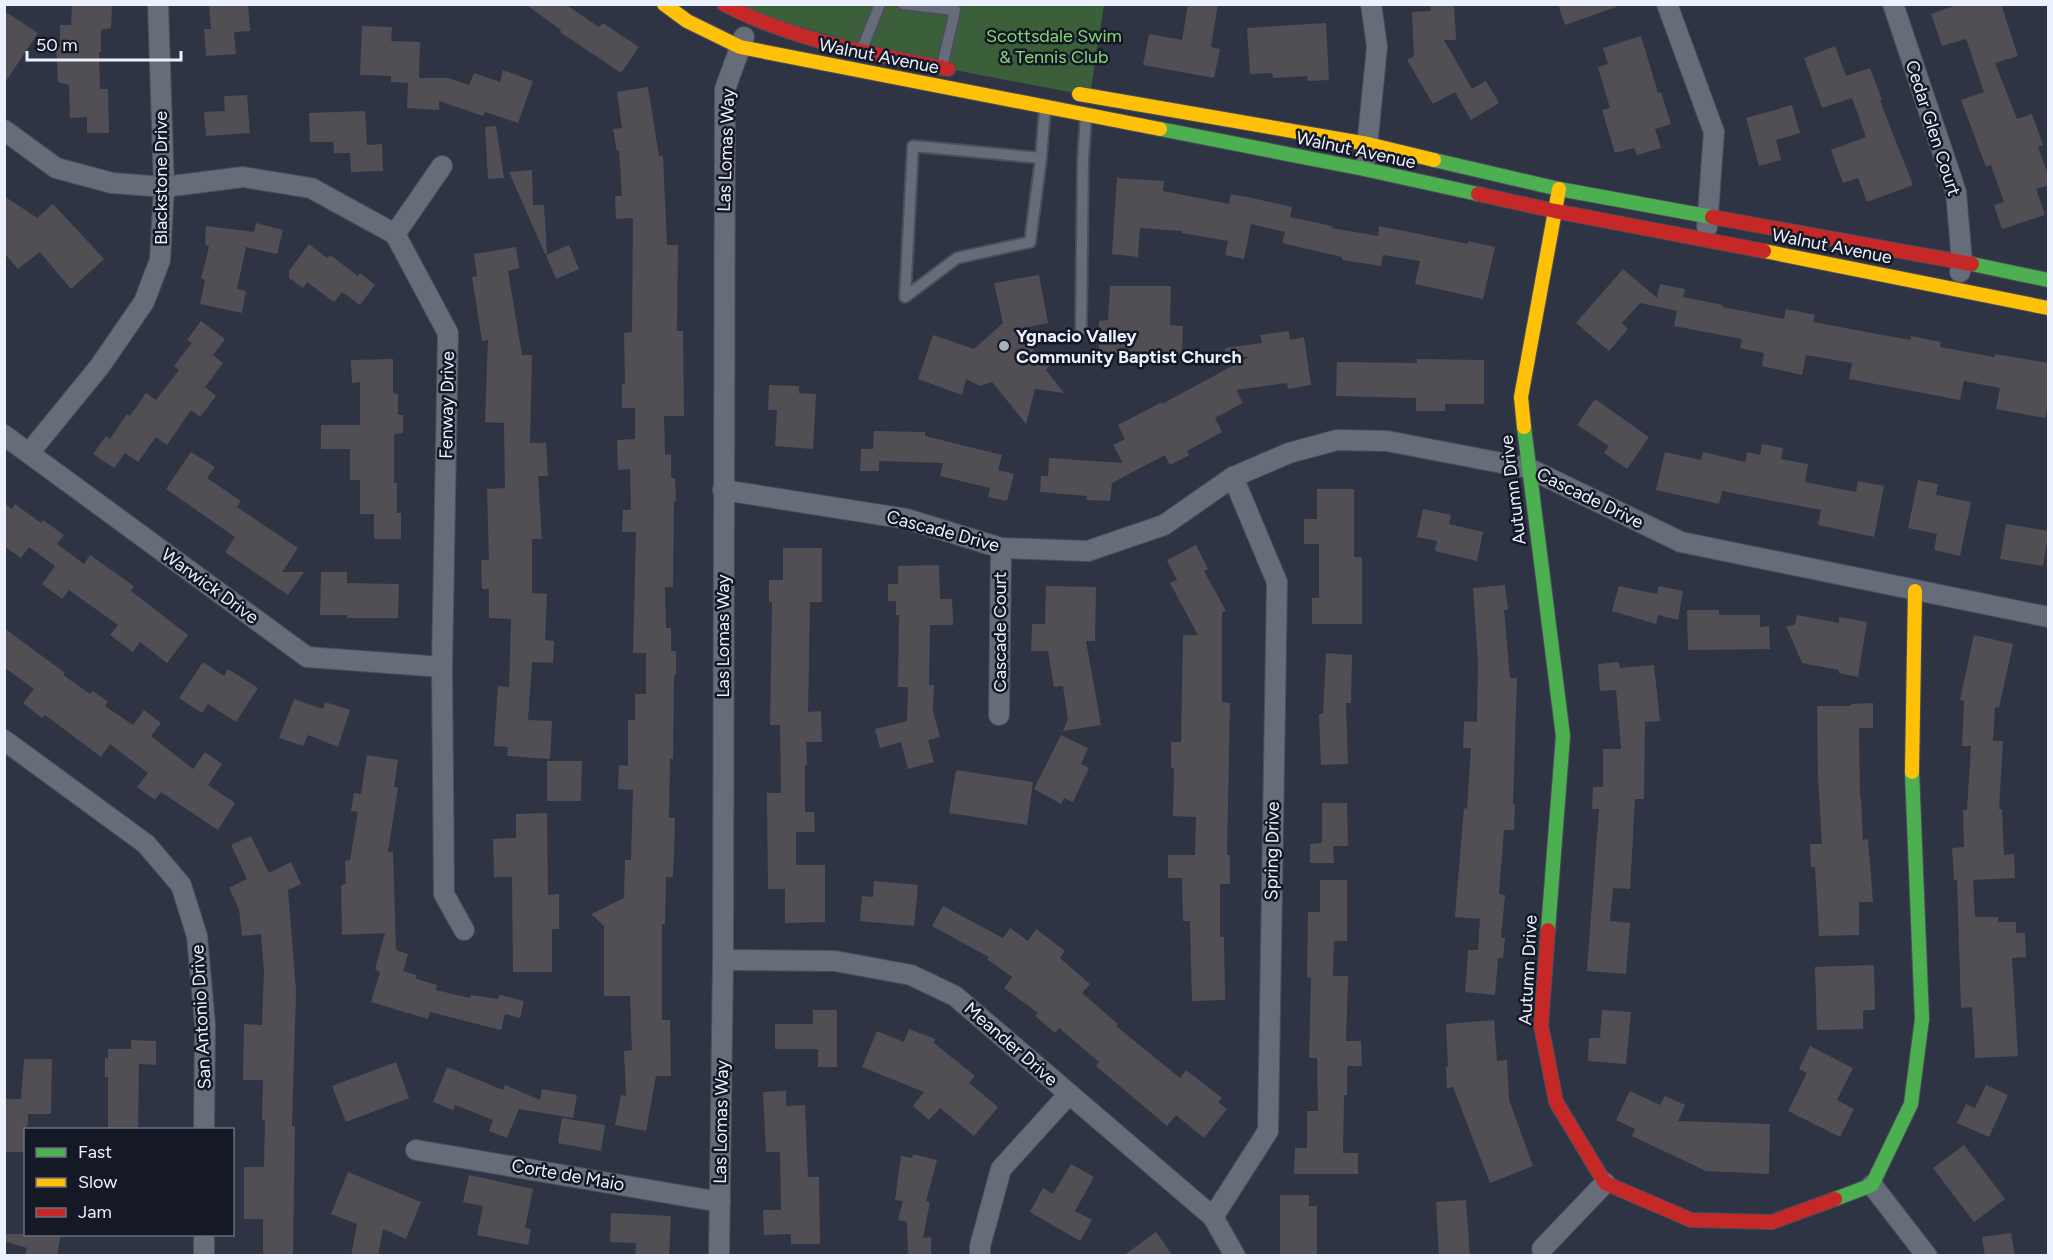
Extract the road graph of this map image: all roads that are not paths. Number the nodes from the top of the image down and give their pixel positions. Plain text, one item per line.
1 (158, 4) edge
2 (664, 4) edge
3 (724, 4) edge
4 (880, 4) edge
5 (903, 4) edge
6 (1371, 4) edge
7 (1667, 4) edge
8 (1893, 4) edge
9 (956, 7) edge
10 (750, 20) junction
11 (740, 47) junction
12 (862, 50) junction
13 (942, 67) junction
14 (961, 71) dead end
15 (1066, 91) dead end
16 (1045, 107) junction
17 (1086, 115) junction
18 (4, 130) edge
19 (1368, 144) junction
20 (1041, 158) junction
21 (442, 166) dead end
22 (1364, 169) junction
23 (164, 187) junction
24 (1559, 189) junction
25 (1555, 211) junction
26 (1709, 215) junction
27 (395, 234) junction
28 (1705, 239) junction
29 (1962, 262) junction
30 (2049, 280) edge
31 (1957, 289) junction
32 (2049, 308) edge
33 (1081, 328) dead end
34 (4, 435) edge
35 (29, 453) junction
36 (1528, 468) junction
37 (1233, 477) junction
38 (723, 490) junction
39 (1001, 548) junction
40 (1915, 591) junction
41 (2049, 617) edge
42 (442, 667) junction
43 (999, 716) dead end
44 (4, 740) edge
45 (464, 930) dead end
46 (723, 960) junction
47 (1069, 1094) junction
48 (204, 1128) edge
49 (416, 1150) dead end
50 (1605, 1183) junction
51 (1872, 1185) junction
52 (720, 1202) junction
53 (1213, 1217) junction
54 (204, 1236) edge
55 (1542, 1249) dead end
56 (204, 1256) edge
57 (719, 1256) edge
58 (980, 1256) edge
59 (1235, 1256) edge
60 (1928, 1256) edge

1 - 23 street, Blackstone Drive
2 - 11 street, Walnut Avenue
3 - 10 street, Walnut Avenue
4 - 12 lane
5 - 9 lane
6 - 19 street
7 - 26 street
8 - 29 street, Cedar Glen Court
9 - 13 lane
10 - 11 street, Las Lomas Way
10 - 12 street, Walnut Avenue
11 - 16 street, Walnut Avenue
11 - 38 street, Las Lomas Way
12 - 13 street, Walnut Avenue
13 - 14 street, Walnut Avenue
15 - 19 street, Walnut Avenue
16 - 17 street, Walnut Avenue
16 - 20 lane
17 - 22 street, Walnut Avenue
17 - 33 lane
18 - 23 street
19 - 22 street
19 - 24 street, Walnut Avenue
20 - 20 lane
21 - 27 street
22 - 25 street, Walnut Avenue
23 - 27 street
23 - 35 street, Blackstone Drive
24 - 25 street, Autumn Drive
24 - 26 street, Walnut Avenue
25 - 28 street, Walnut Avenue
25 - 36 street, Autumn Drive
26 - 28 street
26 - 29 street, Walnut Avenue
27 - 42 street, Fenway Drive
28 - 31 street, Walnut Avenue
29 - 30 street, Walnut Avenue
29 - 31 street, Cedar Glen Court
31 - 32 street, Walnut Avenue
34 - 35 street, Warwick Drive
35 - 42 street, Warwick Drive
36 - 37 street, Cascade Drive
36 - 40 street, Cascade Drive
36 - 50 street, Autumn Drive
37 - 39 street, Cascade Drive
37 - 53 street, Spring Drive
38 - 39 street, Cascade Drive
38 - 46 street, Las Lomas Way
39 - 43 street, Cascade Court
40 - 41 street, Cascade Drive
40 - 51 street
42 - 45 street, Fenway Drive
44 - 48 street, San Antonio Drive
46 - 47 street, Meander Drive
46 - 52 street, Las Lomas Way
47 - 53 street, Meander Drive
47 - 58 street
49 - 52 street, Corte de Maio
50 - 51 street
50 - 55 street
51 - 60 street
52 - 57 street, Las Lomas Way
53 - 59 street, Meander Drive
54 - 56 street

